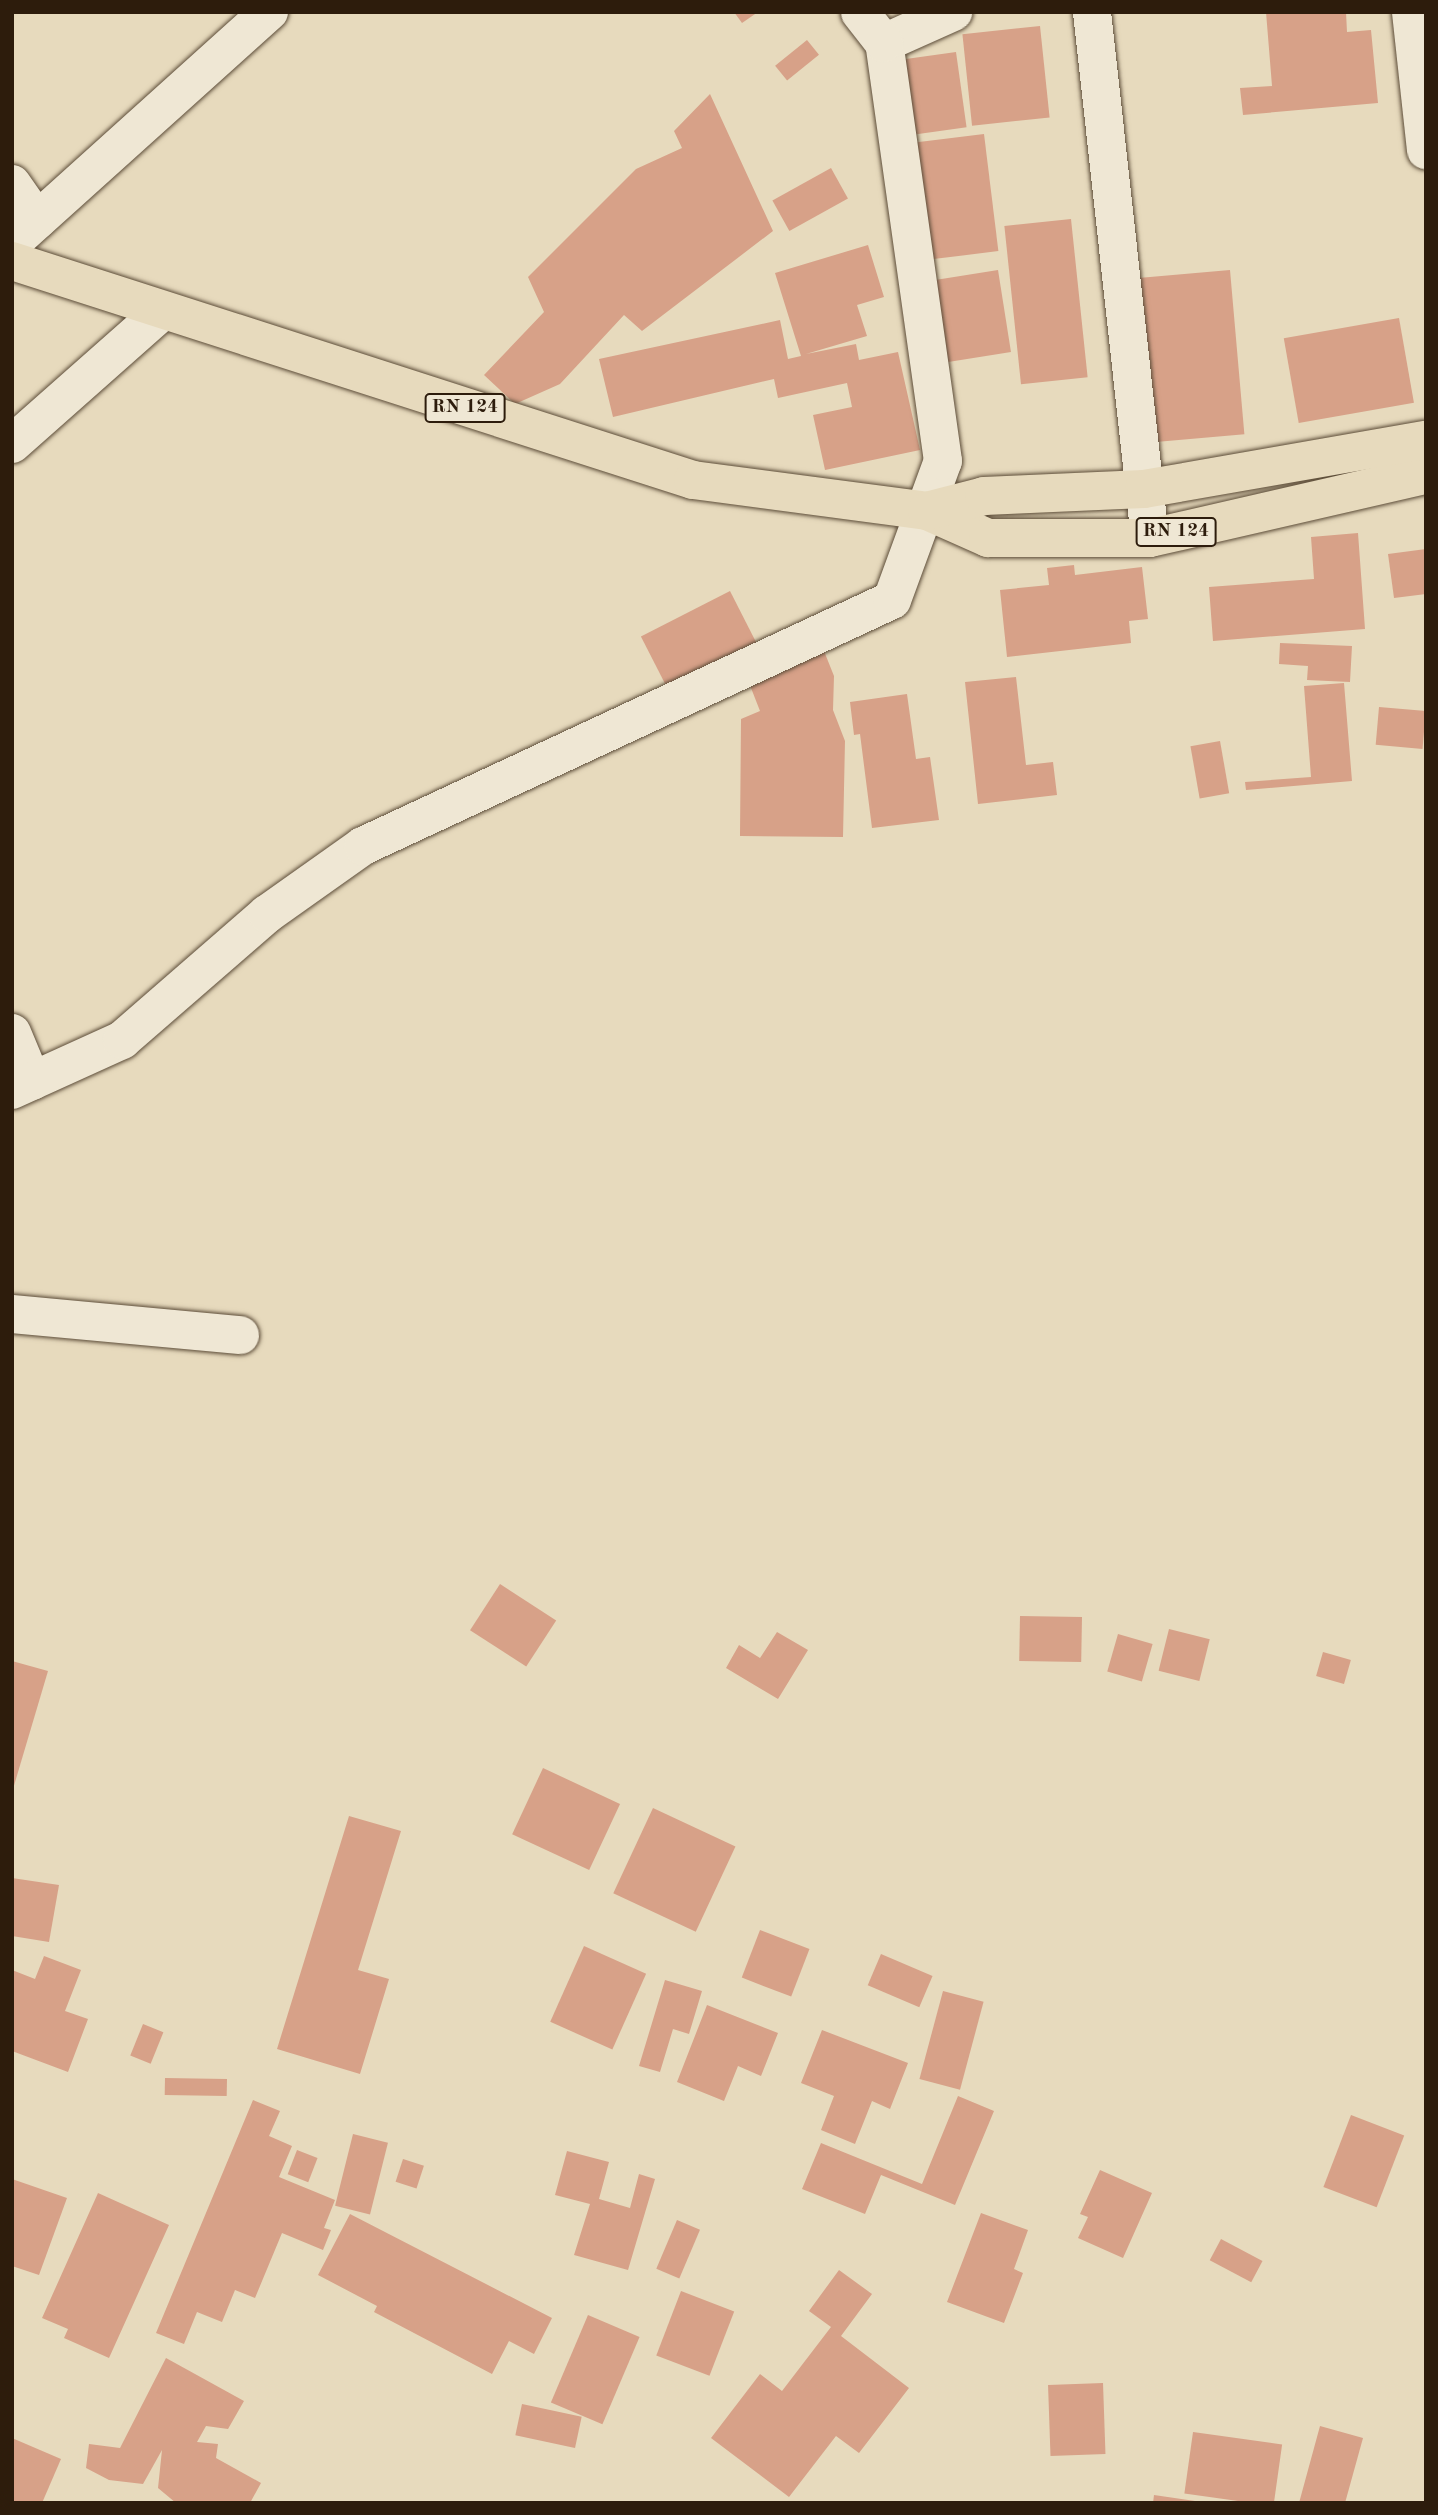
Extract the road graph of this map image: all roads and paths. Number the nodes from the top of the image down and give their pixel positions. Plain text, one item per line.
1 (269, 12) edge
2 (860, 12) edge
3 (953, 12) edge
4 (1092, 12) edge
5 (1411, 12) edge
6 (884, 43) junction
7 (1426, 150) edge
8 (12, 184) edge
9 (25, 231) edge
10 (12, 261) edge
11 (161, 312) junction
12 (1426, 440) edge
13 (12, 444) edge
14 (1426, 475) edge
15 (1144, 489) junction
16 (927, 511) junction
17 (1150, 538) junction
18 (12, 1032) edge
19 (22, 1085) edge
20 (12, 1314) edge
21 (240, 1335) dead end

1 - 9 street
2 - 6 street
3 - 6 street
4 - 15 street
5 - 7 street
6 - 16 street
8 - 9 street
10 - 11 main road, RN 124
11 - 13 street
11 - 16 main road, RN 124
12 - 15 main road, RN 124
14 - 17 main road, RN 124
15 - 16 main road, RN 124
15 - 17 street
16 - 17 main road, RN 124
16 - 19 street
18 - 19 street
20 - 21 street

